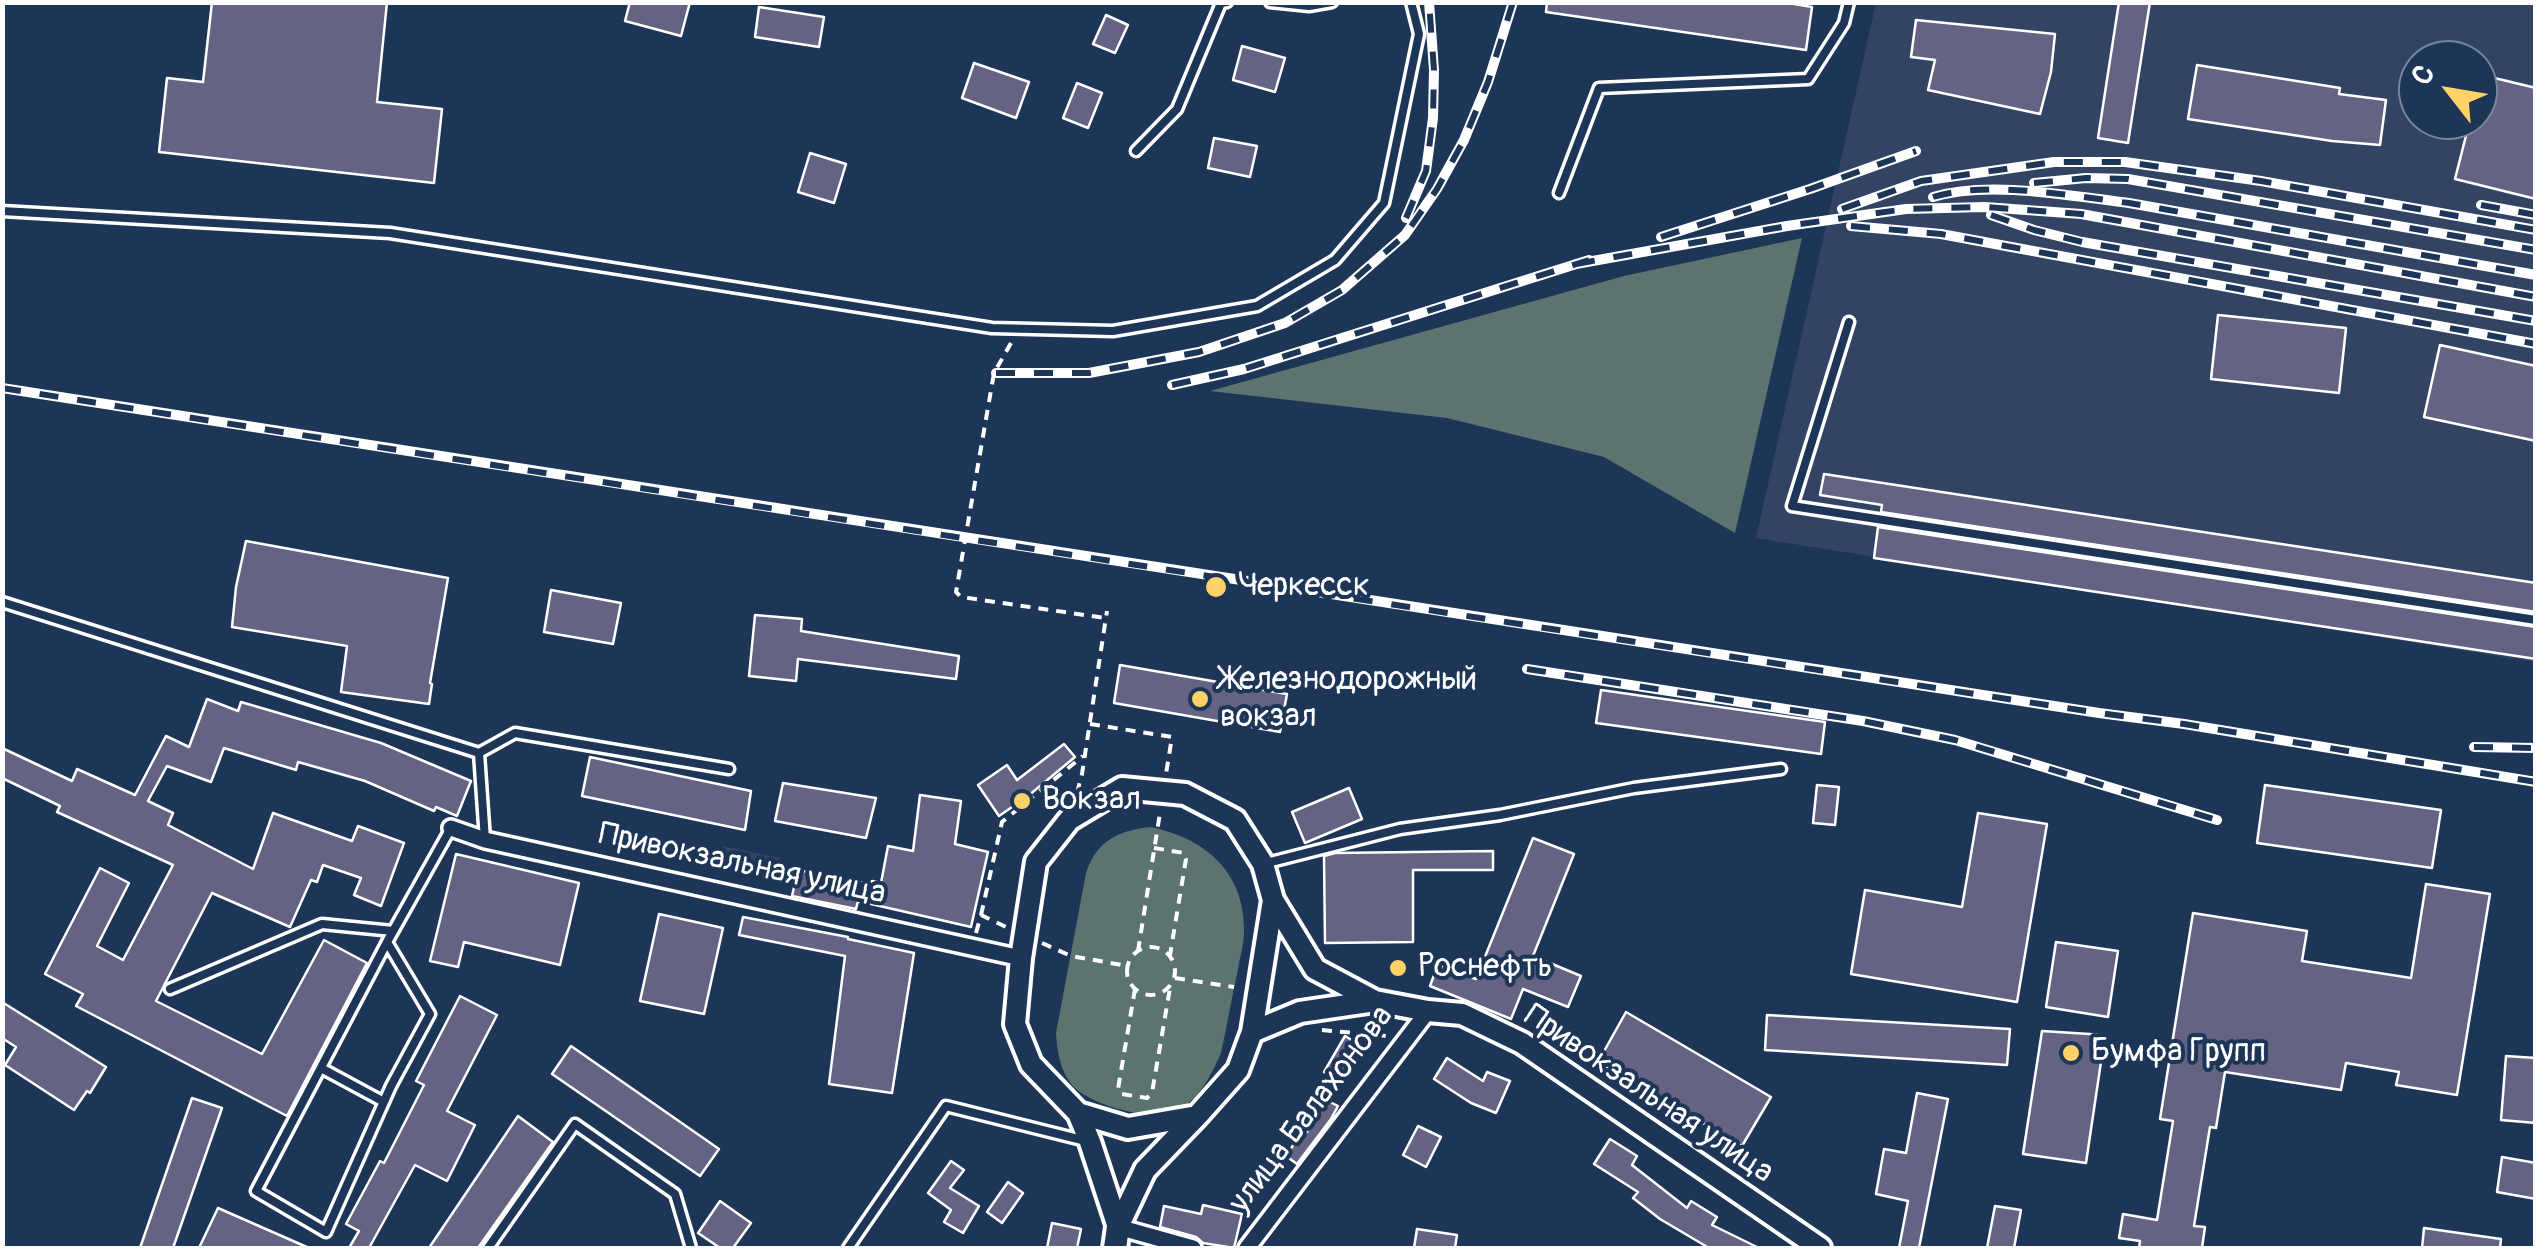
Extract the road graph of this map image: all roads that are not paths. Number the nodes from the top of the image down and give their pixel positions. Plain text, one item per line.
1 (1227, 2) edge
2 (1270, 2) edge
3 (1332, 2) edge
4 (1412, 2) edge
5 (1849, 2) edge
6 (1136, 151) dead end
7 (1559, 193) dead end
8 (2, 210) edge
9 (1850, 322) dead end
10 (2, 602) edge
11 (2536, 620) edge
12 (480, 753) junction
13 (729, 769) dead end
14 (1780, 769) dead end
15 (451, 828) joint
16 (486, 840) junction
17 (1263, 864) junction
18 (1273, 900) junction
19 (393, 931) junction
20 (387, 942) junction
21 (1021, 958) junction
22 (170, 988) dead end
23 (1375, 1001) junction
24 (1428, 1011) junction
25 (1252, 1032) junction
26 (320, 1068) junction
27 (384, 1102) junction
28 (1078, 1113) junction
29 (1198, 1116) junction
30 (1090, 1142) junction
31 (1117, 1238) edge
32 (488, 1248) edge
33 (691, 1248) edge
34 (848, 1248) edge
35 (1193, 1248) edge
36 (1247, 1248) edge
37 (1820, 1248) edge

1 - 6 lane
2 - 3 lane
4 - 8 lane
5 - 7 lane
9 - 11 lane
10 - 12 lane
12 - 13 lane
12 - 16 lane
14 - 17 lane
15 - 16 street, Привокзальная улица
15 - 19 lane
16 - 21 street, Привокзальная улица
17 - 18 street
17 - 21 street
18 - 23 street, Привокзальная улица
18 - 25 street
19 - 20 lane
19 - 22 lane
20 - 26 lane
20 - 27 lane
21 - 28 street
23 - 24 street, Привокзальная улица
23 - 25 street, Привокзальная улица
24 - 36 street, улица Балахонова
24 - 37 street, Привокзальная улица
25 - 29 street
26 - 27 lane
26 - 27 lane
28 - 29 street
28 - 30 street
29 - 31 street
30 - 31 street
30 - 34 lane
31 - 35 street
32 - 33 lane

